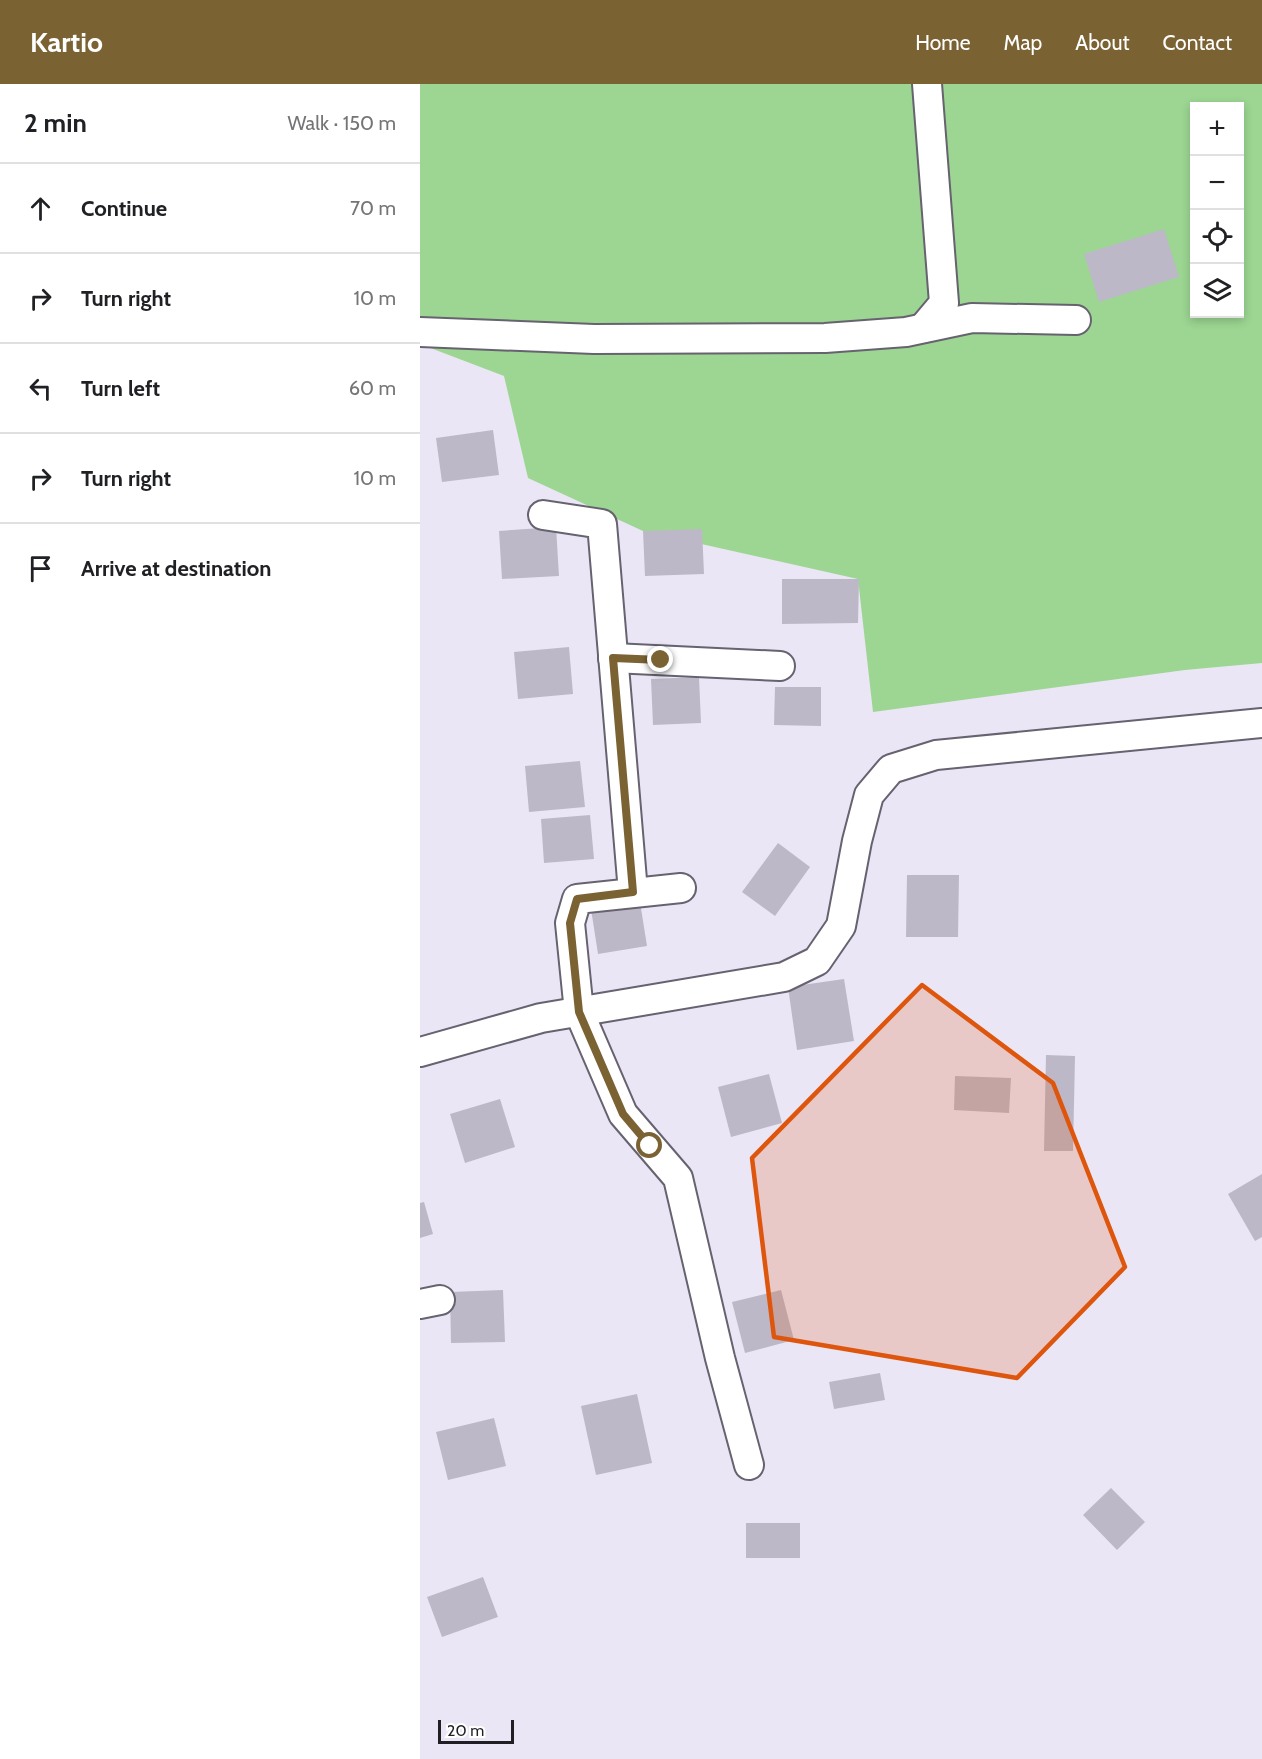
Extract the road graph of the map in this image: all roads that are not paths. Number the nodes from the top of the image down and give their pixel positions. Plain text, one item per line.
1 (927, 84) edge
2 (1076, 320) dead end
3 (923, 328) junction
4 (420, 332) edge
5 (543, 515) dead end
6 (613, 658) junction
7 (780, 666) dead end
8 (1262, 723) edge
9 (681, 888) dead end
10 (633, 892) junction
11 (579, 1012) junction
12 (420, 1052) edge
13 (749, 1465) dead end

1 - 3 street
2 - 3 street
3 - 4 street
5 - 6 street
6 - 7 street
6 - 10 street
8 - 11 street
9 - 10 street
10 - 11 street
11 - 12 street
11 - 13 street

